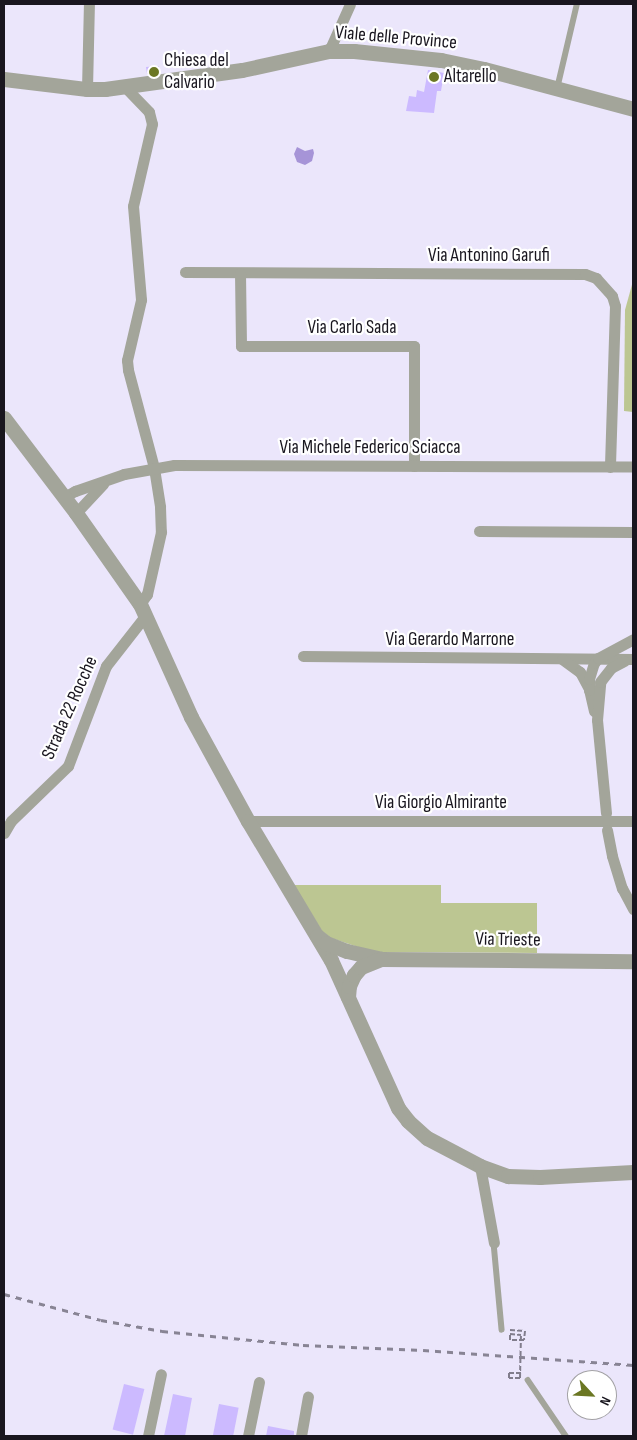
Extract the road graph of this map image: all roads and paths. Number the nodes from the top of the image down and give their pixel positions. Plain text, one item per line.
1 (89, 4) edge
2 (350, 4) edge
3 (577, 4) edge
4 (330, 50) junction
5 (4, 78) edge
6 (124, 86) junction
7 (87, 89) junction
8 (557, 89) junction
9 (633, 108) edge
10 (185, 272) dead end
11 (240, 273) junction
12 (4, 418) edge
13 (414, 466) junction
14 (610, 467) junction
15 (633, 467) edge
16 (154, 468) junction
17 (108, 480) junction
18 (64, 497) junction
19 (76, 513) junction
20 (479, 531) dead end
21 (633, 532) edge
22 (142, 610) junction
23 (633, 639) edge
24 (302, 656) dead end
25 (561, 658) junction
26 (598, 658) junction
27 (629, 660) edge
28 (589, 690) junction
29 (597, 720) junction
30 (606, 813) dead end
31 (248, 821) junction
32 (633, 821) edge
33 (607, 830) dead end
34 (4, 833) edge
35 (633, 909) edge
36 (314, 933) junction
37 (361, 961) junction
38 (633, 962) edge
39 (334, 966) junction
40 (348, 997) junction
41 (480, 1166) junction
42 (633, 1172) edge
43 (494, 1243) joint
44 (502, 1330) joint
45 (161, 1374) dead end
46 (528, 1380) joint
47 (259, 1382) dead end
48 (308, 1397) dead end
49 (148, 1436) edge
50 (248, 1436) edge
51 (301, 1436) edge
52 (566, 1436) edge

1 - 7 street
2 - 4 street
3 - 8 lane
4 - 6 street, Viale delle Province
4 - 8 street, Viale delle Province
5 - 7 street, Viale delle Province
6 - 7 street, Viale delle Province
6 - 16 street, Strada 22 Rocche
8 - 9 street, Viale delle Province
10 - 11 street, Via Antonino Garufi
11 - 13 street, Via Carlo Sada
11 - 14 street, Via Antonino Garufi
12 - 18 street
13 - 14 street, Via Michele Federico Sciacca
13 - 16 street, Via Michele Federico Sciacca
14 - 15 street, Via Michele Federico Sciacca
16 - 17 street, Via Michele Federico Sciacca
16 - 22 street, Strada 22 Rocche
17 - 18 street, Via Michele Federico Sciacca
17 - 19 street
18 - 19 street
19 - 22 street
20 - 21 street
22 - 31 street
22 - 34 street, Strada 22 Rocche
23 - 26 street
24 - 25 street, Via Gerardo Marrone
25 - 26 street, Via Gerardo Marrone
25 - 28 street
26 - 27 street, Via Gerardo Marrone
26 - 28 street
27 - 29 street
28 - 29 street
29 - 30 street
31 - 32 street, Via Giorgio Almirante
31 - 36 street
33 - 35 street
36 - 37 street
36 - 39 street
37 - 38 street, Via Trieste
37 - 39 street
37 - 40 street
39 - 40 street
40 - 41 street
41 - 42 street
41 - 43 street
43 - 44 lane
44 - 46 path, bridge
45 - 49 street
46 - 52 lane
47 - 50 street
48 - 51 street

